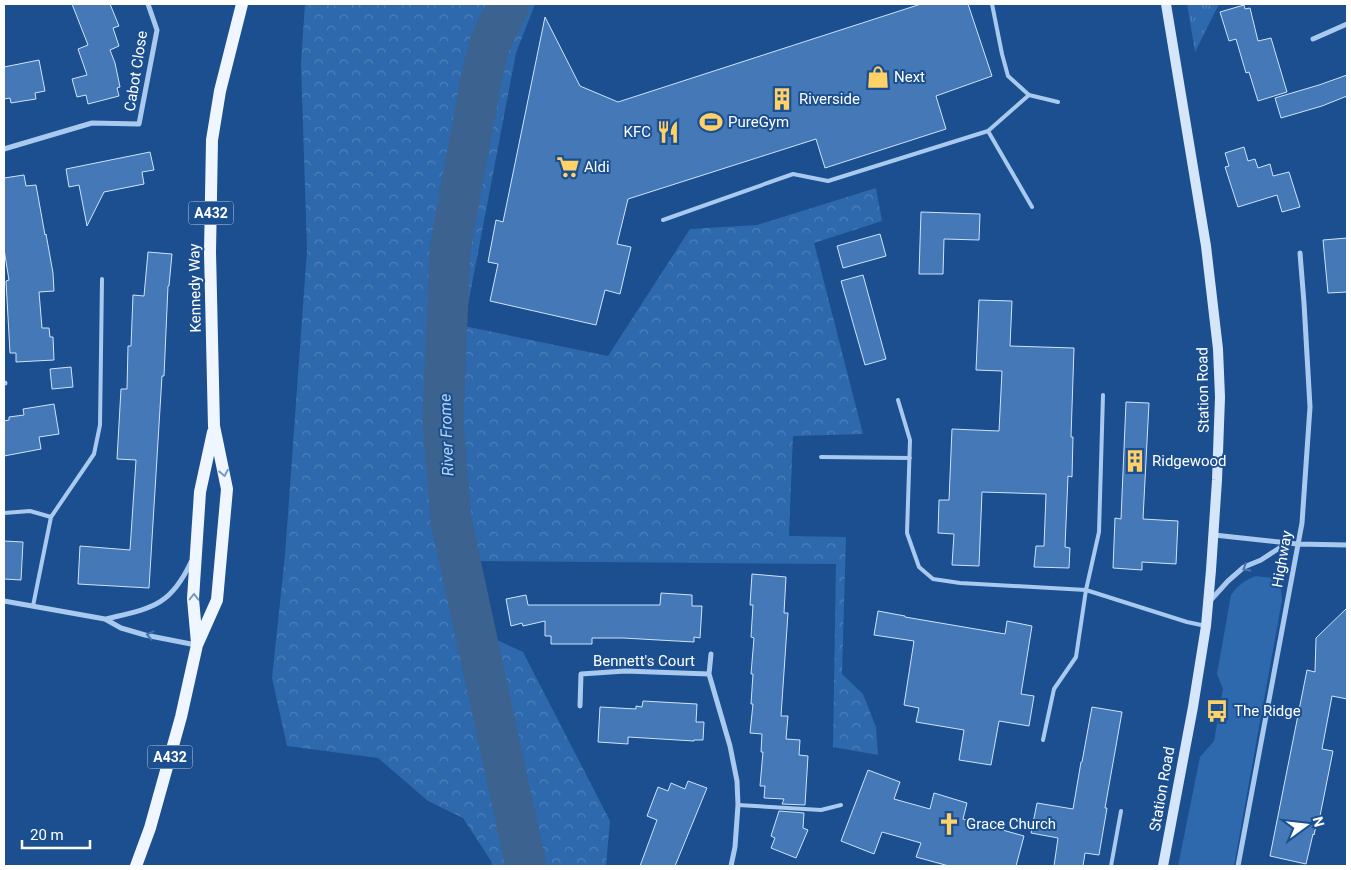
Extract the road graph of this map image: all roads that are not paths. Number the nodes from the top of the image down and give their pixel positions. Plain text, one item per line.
1 (148, 4) edge
2 (242, 4) edge
3 (992, 4) edge
4 (1166, 4) edge
5 (1347, 24) edge
6 (1314, 39) dead end
7 (1028, 95) junction
8 (1058, 102) dead end
9 (988, 131) junction
10 (4, 149) edge
11 (1032, 207) dead end
12 (663, 220) dead end
13 (1300, 254) dead end
14 (102, 279) dead end
15 (1103, 395) dead end
16 (898, 400) dead end
17 (214, 426) junction
18 (821, 457) dead end
19 (910, 458) junction
20 (4, 513) edge
21 (51, 517) junction
22 (1213, 535) junction
23 (1287, 543) junction
24 (1297, 544) junction
25 (1347, 545) edge
26 (196, 552) junction
27 (1086, 590) junction
28 (4, 601) edge
29 (1208, 603) junction
30 (32, 606) junction
31 (105, 619) junction
32 (1206, 626) junction
33 (197, 645) junction
34 (711, 654) dead end
35 (709, 674) junction
36 (580, 706) dead end
37 (1043, 740) dead end
38 (738, 805) junction
39 (841, 805) dead end
40 (1120, 811) dead end
41 (136, 866) edge
42 (731, 866) edge
43 (1111, 866) edge
44 (1164, 866) edge
45 (1238, 866) edge

1 - 10 street, Cabot Close
2 - 17 main road, Kennedy Way / A432
3 - 7 lane
4 - 22 main road, Station Road
5 - 6 street
7 - 8 lane
7 - 9 lane
9 - 11 lane
9 - 12 lane
13 - 24 street, Highway
14 - 21 lane
15 - 27 lane
16 - 19 lane
17 - 26 main road, Kennedy Way / A432
17 -> 33 main road, Kennedy Way / A432
18 - 19 lane
19 - 27 lane
20 - 21 lane
21 - 30 lane
22 - 23 street
22 - 29 main road, Station Road
23 - 24 street
23 -> 29 street
24 - 25 street
24 - 45 street, Highway
26 - 31 street
33 -> 26 main road, Kennedy Way / A432
27 - 32 lane
27 - 37 lane
28 - 30 street
29 - 32 main road, Station Road
30 - 31 street
33 -> 31 street
32 - 44 main road, Station Road
33 - 41 main road, Kennedy Way / A432
34 - 35 street, Bennett's Court
35 - 36 street, Bennett's Court
35 - 38 street, Bennett's Court
38 - 39 lane
38 - 42 street, Bennett's Court
40 - 43 lane

